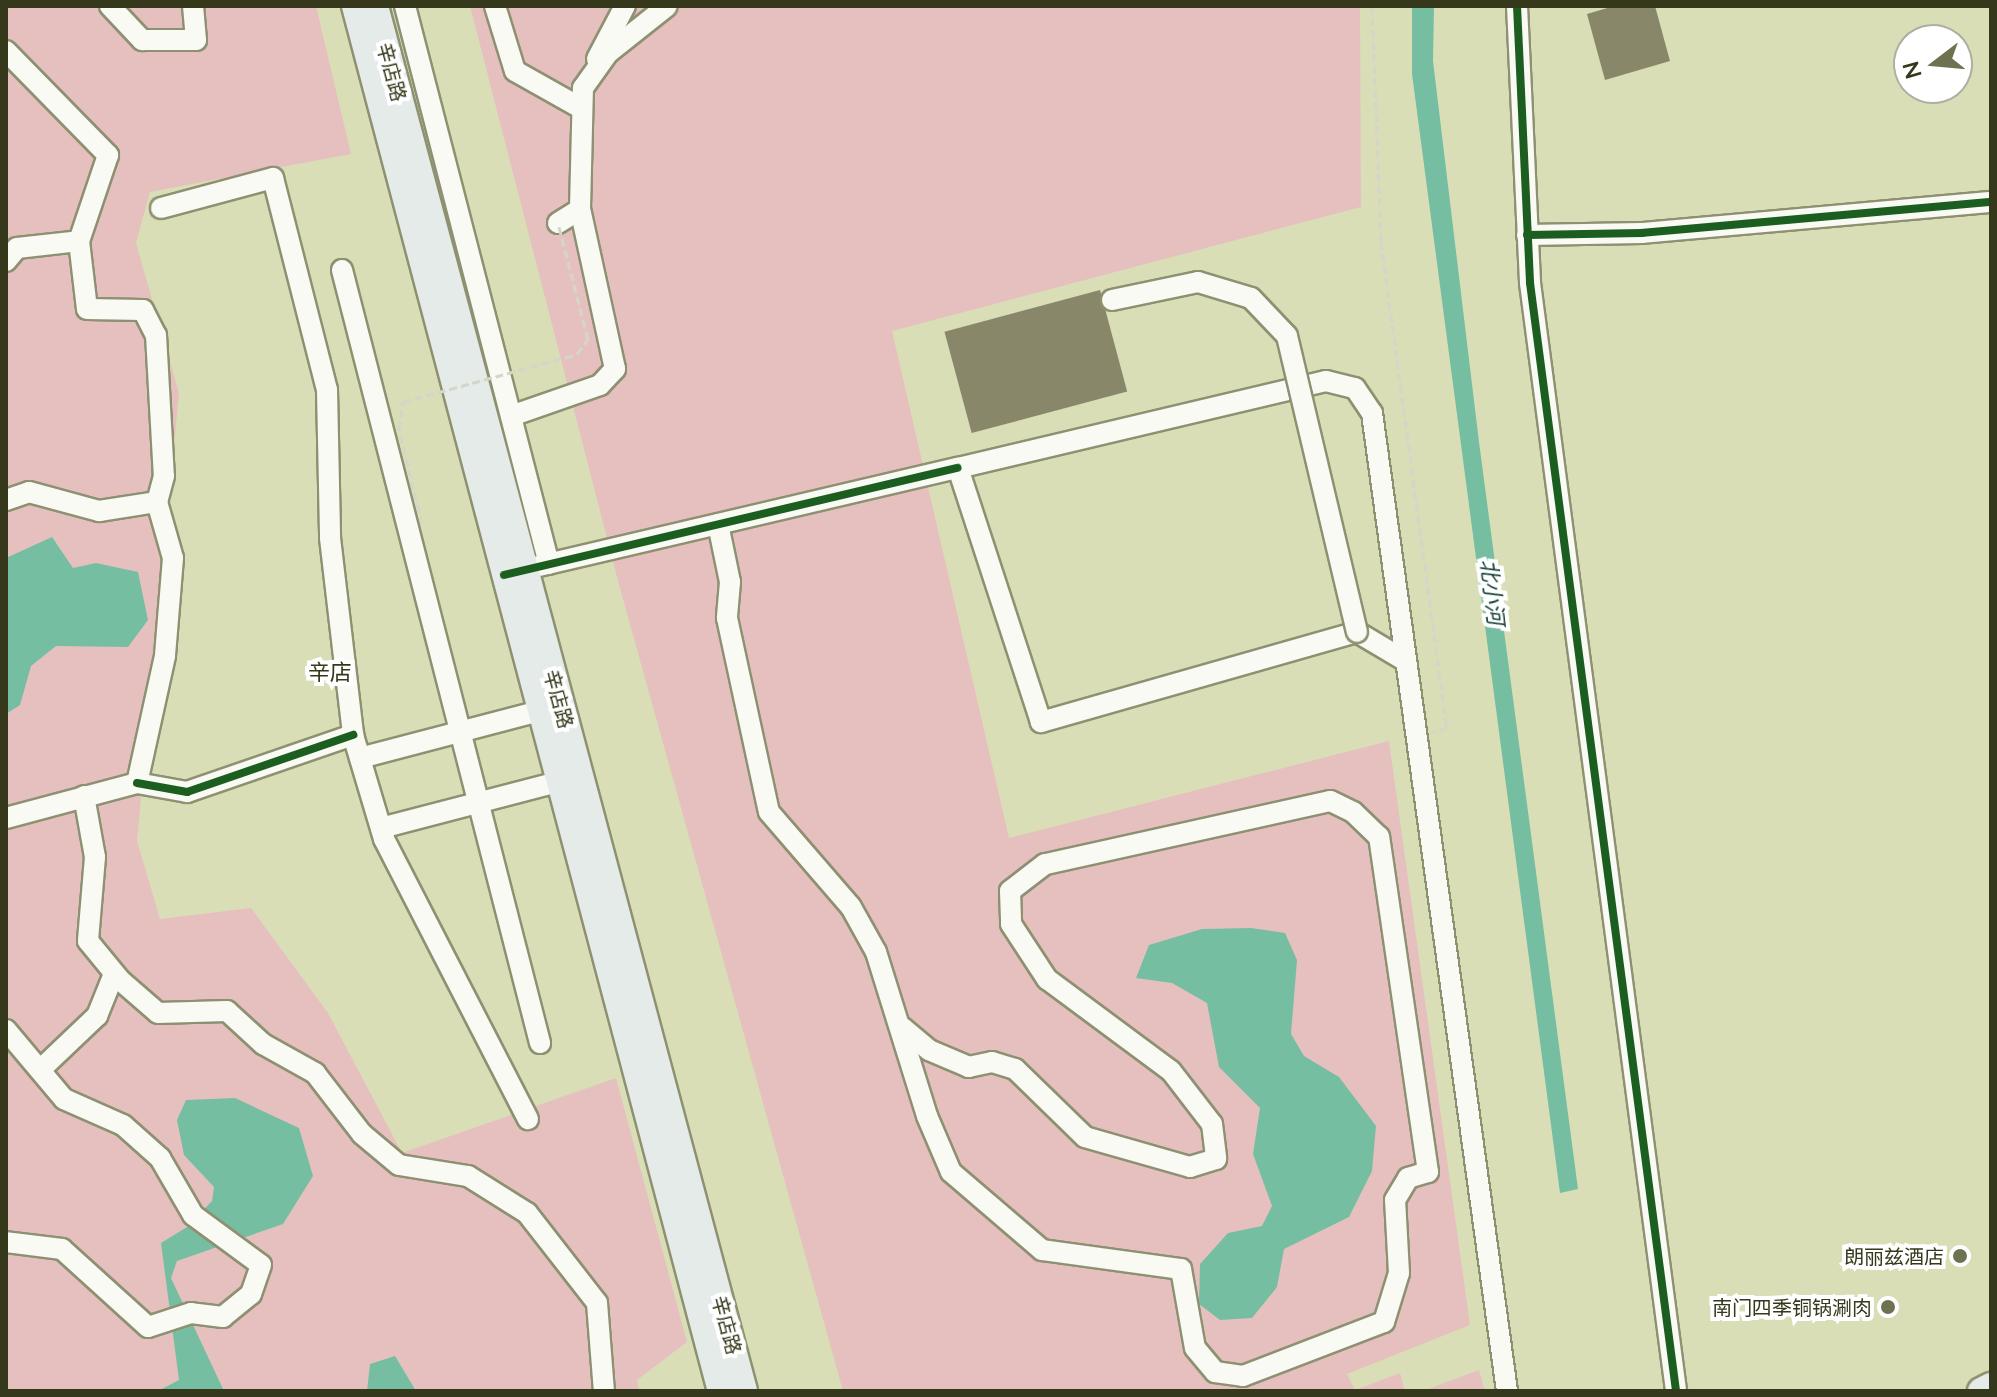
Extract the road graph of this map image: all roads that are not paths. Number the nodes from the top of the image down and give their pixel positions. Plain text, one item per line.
1 (110, 6) edge
2 (193, 6) edge
3 (355, 6) edge
4 (375, 6) edge
5 (405, 6) edge
6 (495, 6) edge
7 (625, 6) edge
8 (667, 6) edge
9 (1517, 6) edge
10 (6, 51) edge
11 (582, 98) junction
12 (1991, 202) edge
13 (161, 208) dead end
14 (580, 209) junction
15 (558, 223) road end
16 (1527, 235) junction
17 (79, 241) junction
18 (6, 261) edge
19 (342, 270) dead end
20 (1112, 300) dead end
21 (511, 416) junction
22 (958, 468) junction
23 (6, 500) edge
24 (157, 502) junction
25 (718, 524) junction
26 (526, 570) junction
27 (1357, 632) junction
28 (1404, 660) junction
29 (539, 711) junction
30 (460, 731) junction
31 (353, 735) junction
32 (360, 758) junction
33 (558, 782) junction
34 (137, 783) junction
35 (84, 796) junction
36 (479, 803) junction
37 (6, 818) edge
38 (381, 828) junction
39 (114, 974) junction
40 (902, 1027) junction
41 (6, 1030) edge
42 (540, 1043) dead end
43 (40, 1070) junction
44 (528, 1119) dead end
45 (6, 1242) edge
46 (1991, 1386) edge
47 (604, 1391) edge
48 (721, 1391) edge
49 (744, 1391) edge
50 (1507, 1391) edge
51 (1676, 1391) edge
52 (1981, 1391) edge

1 - 2 street
3 - 26 main road, 辛店路
4 - 26 main road, 辛店路
5 - 21 street
6 - 11 street
7 - 11 street
8 - 11 street
9 - 16 street
10 - 17 street
11 - 14 street
12 - 16 street
13 - 31 street
14 - 15 street
14 - 21 street
16 - 51 street
17 - 18 street
17 - 24 street
19 - 30 street
20 - 27 street, bridge
21 - 26 street
22 - 25 street
22 - 27 street
22 - 28 street
23 - 24 street
24 - 34 street
25 - 26 street
25 - 40 street
26 - 29 main road, 辛店路
26 - 49 main road, 辛店路
27 - 28 street
28 - 50 street
29 - 30 street
29 - 33 main road, 辛店路
30 - 32 street
30 - 36 street
31 - 32 street
31 - 34 street
32 - 38 street
33 - 36 street
33 - 48 main road, 辛店路
34 - 35 street
35 - 37 street
35 - 39 street
36 - 38 street
36 - 42 street
38 - 44 street
39 - 43 street
39 - 47 street
40 - 40 street
41 - 43 street
43 - 45 street
46 - 52 main road

